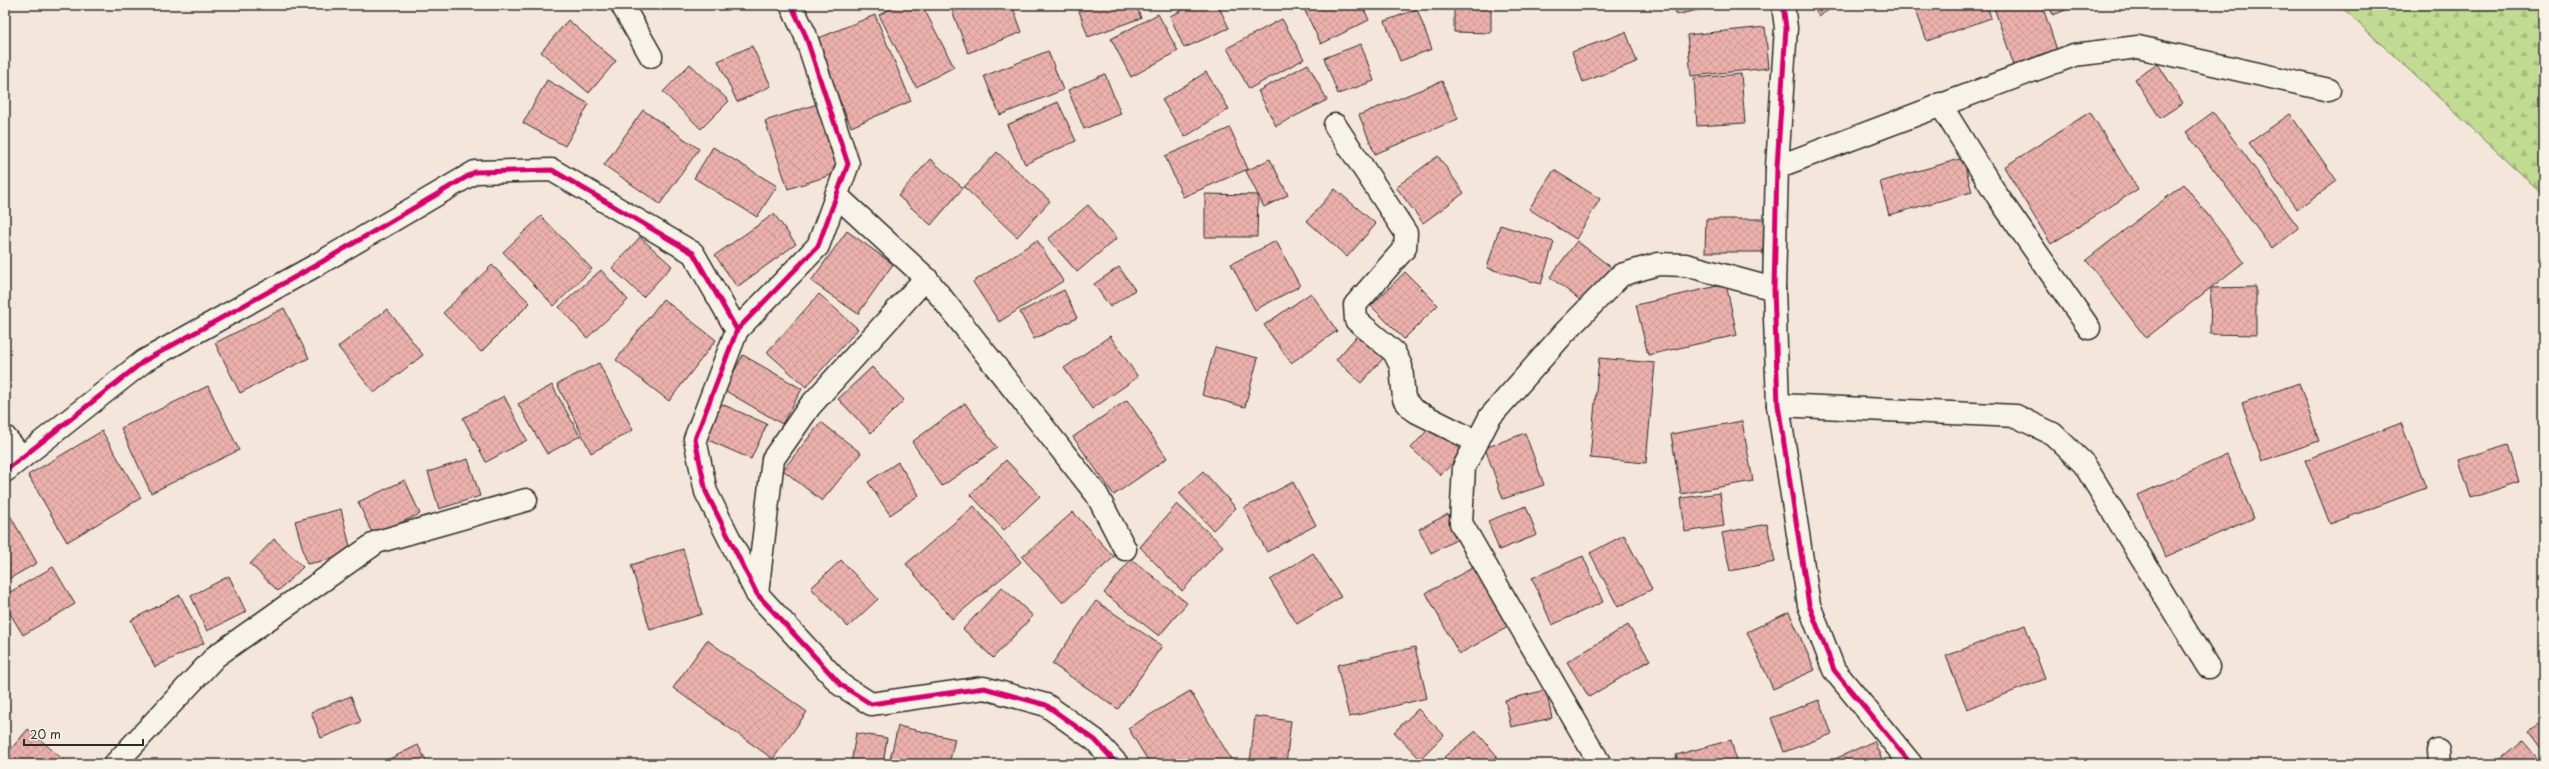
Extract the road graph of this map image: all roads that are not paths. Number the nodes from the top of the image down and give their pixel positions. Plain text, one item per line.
1 (622, 5) edge
2 (791, 5) edge
3 (1783, 5) edge
4 (651, 56) dead end
5 (2329, 90) dead end
6 (1940, 104) junction
7 (1335, 125) dead end
8 (1776, 167) junction
9 (836, 195) junction
10 (926, 278) junction
11 (1774, 289) junction
12 (2089, 328) dead end
13 (737, 330) junction
14 (1778, 405) junction
15 (5, 438) edge
16 (1477, 442) junction
17 (22, 457) junction
18 (5, 471) edge
19 (526, 500) dead end
20 (1126, 549) dead end
21 (757, 594) junction
22 (2208, 667) dead end
23 (114, 764) edge
24 (1117, 764) edge
25 (1600, 764) edge
26 (1911, 764) edge

1 - 4 street
2 - 9 street
3 - 8 street
5 - 6 street
6 - 8 street
6 - 12 street
7 - 16 street
8 - 11 street
9 - 10 street
9 - 13 street
10 - 20 street
10 - 21 street
11 - 14 street
11 - 16 street
13 - 17 street
13 - 21 street
14 - 22 street
14 - 26 street
15 - 17 street
16 - 25 street
17 - 18 street
19 - 23 street
21 - 24 street

